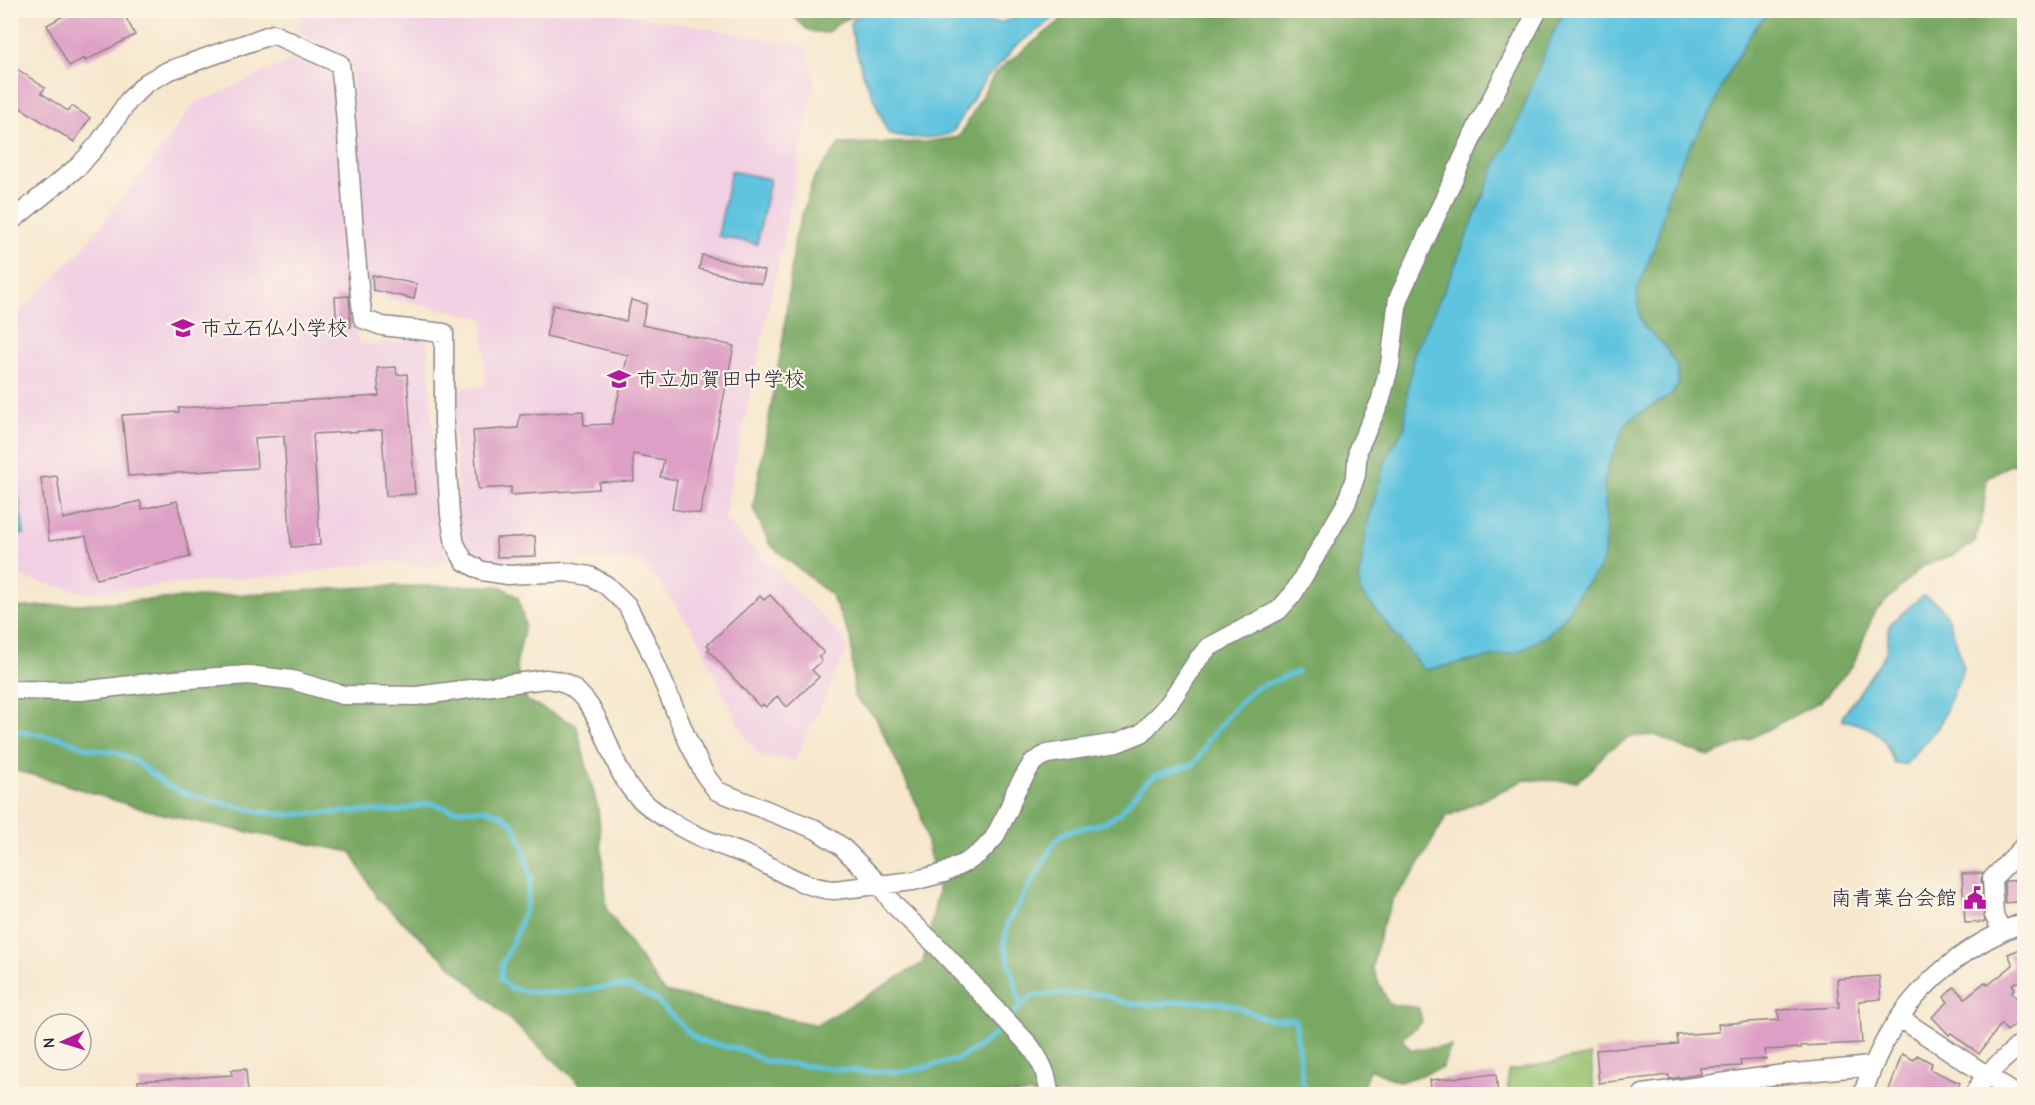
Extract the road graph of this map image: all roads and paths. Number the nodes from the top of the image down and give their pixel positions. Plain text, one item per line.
1 (1538, 10) edge
2 (10, 222) edge
3 (10, 690) edge
4 (2025, 846) edge
5 (879, 884) junction
6 (2025, 922) edge
7 (2002, 931) junction
8 (1900, 1018) junction
9 (2025, 1041) edge
10 (1871, 1065) junction
11 (1985, 1076) junction
12 (1049, 1095) edge
13 (1643, 1095) edge
14 (1863, 1095) edge
15 (1974, 1095) edge
16 (2015, 1095) edge

1 - 5 street
2 - 5 street
3 - 5 street
4 - 7 street
5 - 12 street
6 - 7 street
7 - 8 street
8 - 10 street
8 - 11 street
9 - 11 street
10 - 13 street
10 - 14 street
11 - 15 street
11 - 16 street

